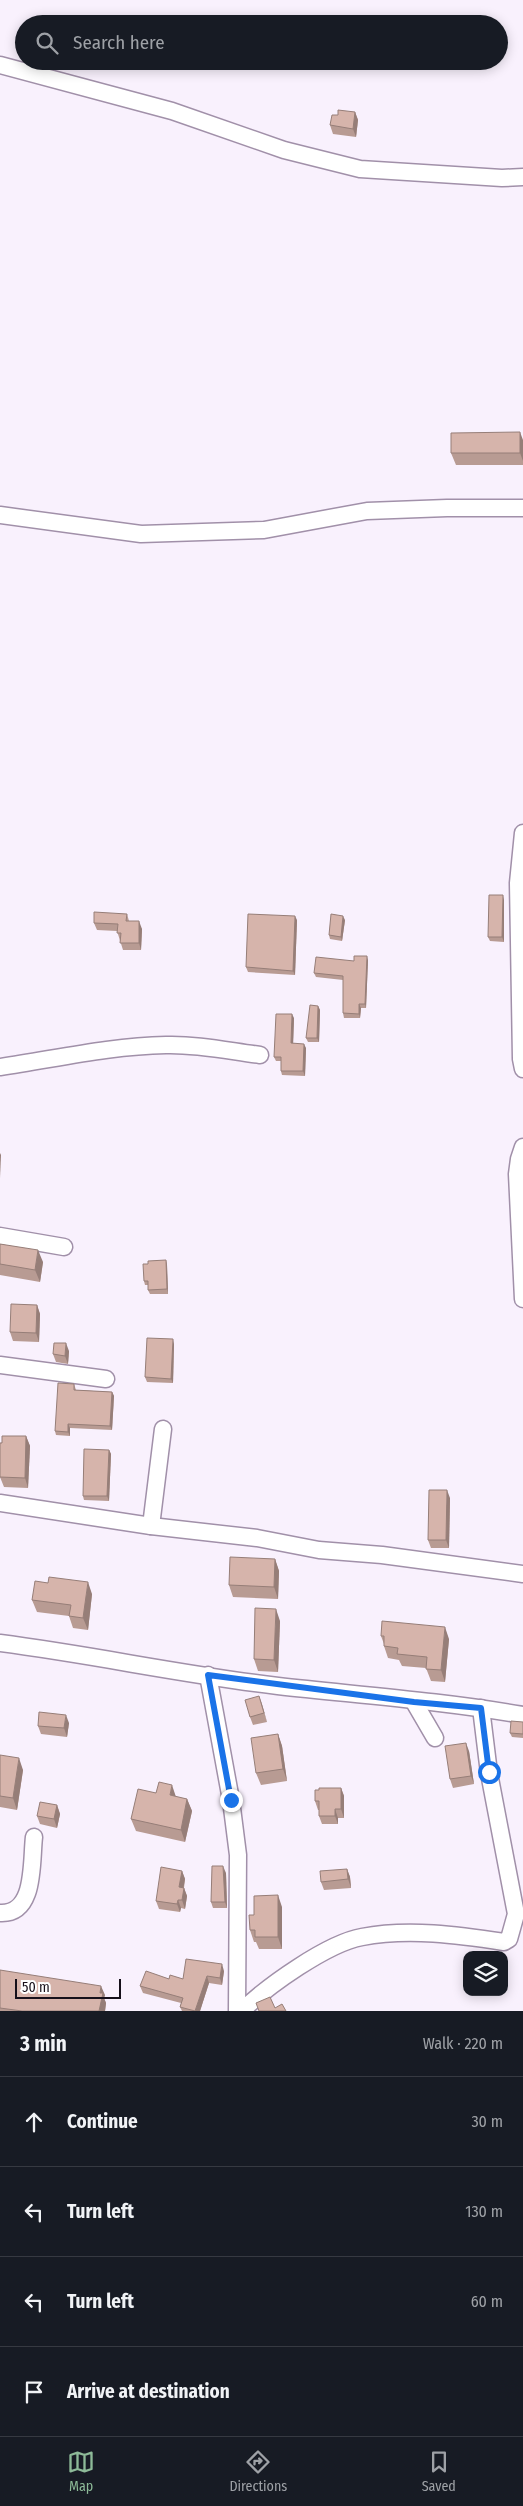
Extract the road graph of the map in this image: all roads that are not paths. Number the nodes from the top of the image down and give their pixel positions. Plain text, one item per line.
1 (0, 65) edge
2 (15, 69) edge
3 (19, 70) edge
4 (523, 176) edge
5 (523, 508) edge
6 (0, 515) edge
7 (523, 833) edge
8 (260, 1055) dead end
9 (0, 1067) edge
10 (523, 1069) edge
11 (523, 1147) edge
12 (0, 1236) edge
13 (64, 1247) dead end
14 (523, 1299) edge
15 (0, 1365) edge
16 (106, 1379) dead end
17 (163, 1429) dead end
18 (0, 1503) edge
19 (151, 1526) junction
20 (523, 1574) edge
21 (0, 1643) edge
22 (208, 1675) junction
23 (414, 1702) junction
24 (481, 1708) junction
25 (523, 1715) edge
26 (435, 1738) dead end
27 (34, 1838) dead end
28 (0, 1913) edge
29 (237, 2011) edge
30 (242, 2011) edge

1 - 2 street
3 - 4 street
5 - 6 street
7 - 10 street
8 - 9 street
11 - 14 street
12 - 13 street
15 - 16 street
17 - 19 street
18 - 19 street
19 - 20 street
21 - 22 street
22 - 23 street
22 - 29 street
23 - 24 street
23 - 26 street
24 - 25 street
24 - 30 street
27 - 28 street

